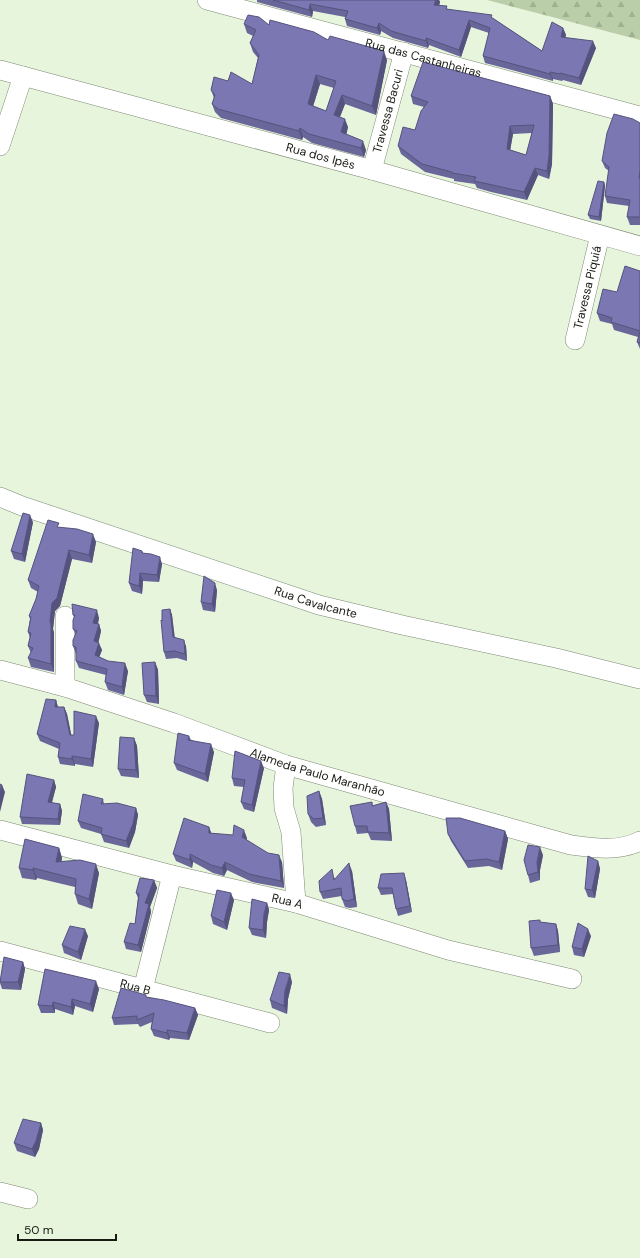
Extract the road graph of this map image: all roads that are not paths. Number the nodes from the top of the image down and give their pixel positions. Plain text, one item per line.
1 (207, 0) edge
2 (404, 52) junction
3 (0, 70) edge
4 (24, 76) junction
5 (640, 116) edge
6 (0, 146) edge
7 (372, 170) junction
8 (600, 235) junction
9 (640, 246) edge
10 (575, 340) dead end
11 (0, 497) edge
12 (65, 616) dead end
13 (0, 670) edge
14 (640, 679) edge
15 (65, 687) junction
16 (286, 765) junction
17 (0, 830) edge
18 (640, 841) edge
19 (172, 875) junction
20 (296, 903) junction
21 (0, 951) edge
22 (572, 979) dead end
23 (143, 989) junction
24 (270, 1023) dead end
25 (0, 1192) edge
26 (28, 1199) dead end

1 - 2 street, Rua das Castanheiras
2 - 5 street, Rua das Castanheiras
2 - 7 street, Travessa Bacuri
3 - 4 street, Rua dos Ipês
4 - 6 street
4 - 7 street, Rua dos Ipês
7 - 8 street, Rua dos Ipês
8 - 9 street, Rua dos Ipês
8 - 10 street, Travessa Piquiá
11 - 14 street, Rua Cavalcante
12 - 15 street
13 - 15 street, Alameda Paulo Maranhão
15 - 16 street, Alameda Paulo Maranhão
16 - 18 street, Alameda Paulo Maranhão
16 - 20 street
17 - 19 street, Rua A
19 - 20 street, Rua A
19 - 23 street
20 - 22 street, Rua A
21 - 23 street, Rua B
23 - 24 street, Rua B
25 - 26 street

